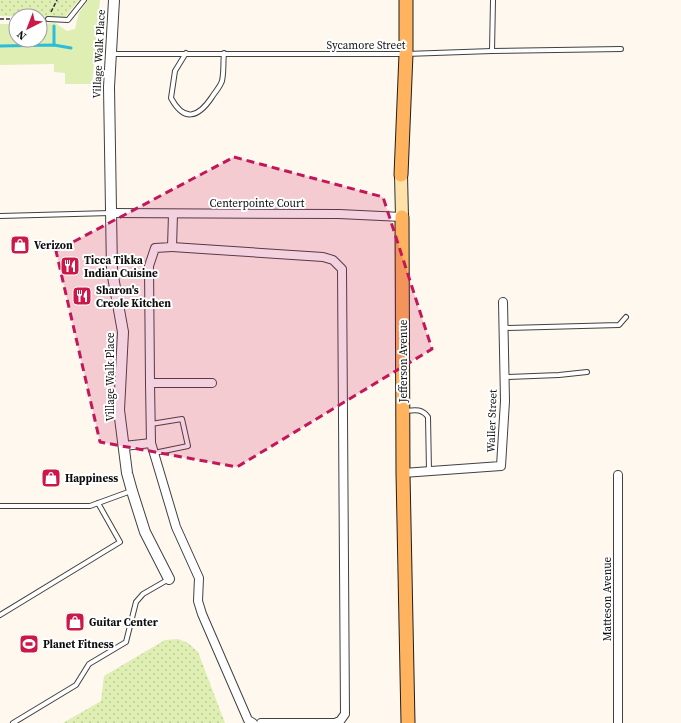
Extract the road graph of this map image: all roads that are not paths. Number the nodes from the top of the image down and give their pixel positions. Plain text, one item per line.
1 (84, 0) edge
2 (114, 0) edge
3 (406, 0) edge
4 (493, 0) edge
5 (48, 19) dead end
6 (621, 48) dead end
7 (492, 51) junction
8 (186, 53) junction
9 (224, 53) junction
10 (111, 54) junction
11 (406, 54) junction
12 (401, 175) joint
13 (111, 213) junction
14 (173, 214) junction
15 (0, 216) edge
16 (402, 217) junction
17 (172, 247) junction
18 (503, 302) dead end
19 (626, 317) dead end
20 (504, 328) junction
21 (587, 372) dead end
22 (505, 377) junction
23 (150, 383) junction
24 (212, 383) dead end
25 (403, 411) junction
26 (150, 424) junction
27 (151, 443) junction
28 (124, 446) junction
29 (154, 453) junction
30 (429, 471) junction
31 (403, 473) junction
32 (618, 475) dead end
33 (132, 491) junction
34 (98, 503) junction
35 (0, 506) edge
36 (169, 579) joint
37 (0, 616) edge
38 (13, 723) edge
39 (253, 723) edge
40 (261, 723) edge
41 (408, 723) edge
42 (618, 723) edge

1 - 5 lane
2 - 10 street, Village Walk Place
3 - 11 main road, Jefferson Avenue
4 - 7 lane
6 - 7 lane, Sycamore Street
7 - 11 lane, Sycamore Street
8 - 9 lane, Sycamore Street
8 - 9 lane
8 - 10 lane, Sycamore Street
9 - 11 lane, Sycamore Street
10 - 13 street, Village Walk Place
11 - 12 main road, Jefferson Avenue
12 - 16 main road, Jefferson Avenue
13 - 14 street, Centerpointe Court
13 - 15 lane
13 - 28 street, Village Walk Place
14 - 16 street, Centerpointe Court
14 - 17 street
16 - 25 main road, Jefferson Avenue
17 - 23 street
17 - 40 street
18 - 20 street, Waller Street
19 - 20 lane
20 - 22 street, Waller Street
21 - 22 lane
22 - 30 street, Waller Street
23 - 24 street
23 - 26 street
25 - 30 lane
25 - 31 main road, Jefferson Avenue
26 - 27 street
26 - 29 lane
27 - 28 street
27 - 29 street
28 - 33 street, Village Walk Place
29 - 39 street
30 - 31 street, Waller Street
31 - 41 main road, Jefferson Avenue
32 - 42 street, Matteson Avenue
33 - 34 lane
33 - 36 street, Village Walk Place
34 - 35 lane
34 - 37 lane
36 - 38 lane

